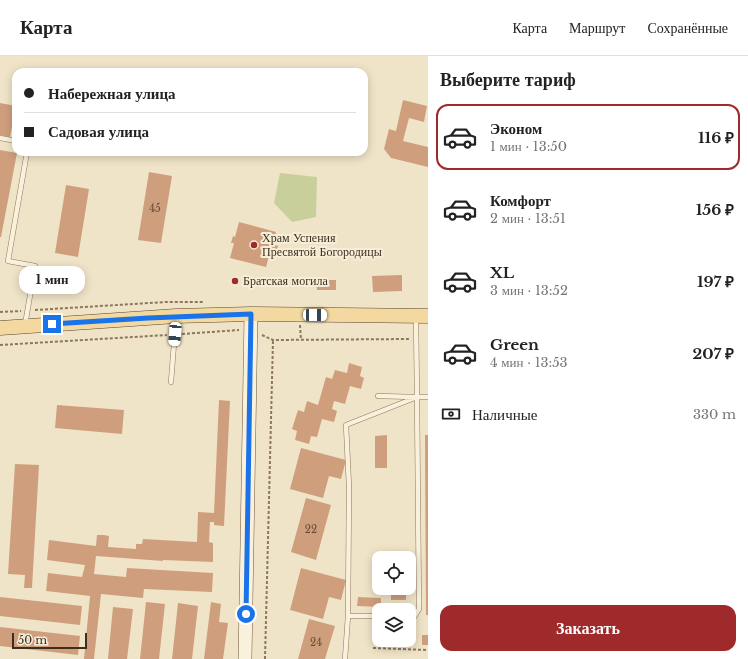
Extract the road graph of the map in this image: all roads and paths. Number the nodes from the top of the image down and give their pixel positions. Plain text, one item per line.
1 (0, 138) edge
2 (12, 140) edge
3 (26, 156) edge
4 (251, 314) junction
5 (176, 316) junction
6 (422, 316) edge
7 (25, 326) junction
8 (0, 328) edge
9 (251, 330) junction
10 (175, 334) junction
11 (416, 339) junction
12 (273, 340) junction
13 (0, 345) edge
14 (171, 382) dead end
15 (378, 396) dead end
16 (417, 397) junction
17 (428, 398) edge
18 (416, 614) edge
19 (348, 616) junction
20 (372, 616) edge
21 (374, 648) dead end
22 (428, 650) edge
23 (246, 659) edge
24 (265, 659) edge
25 (345, 659) edge

1 - 2 lane
3 - 7 lane
4 - 5 main road
4 - 6 main road
4 - 9 main road
5 - 7 main road
5 - 10 lane
6 - 11 lane
7 - 8 main road
9 - 10 path
9 - 12 path
9 - 23 main road
10 - 13 path
10 - 14 lane
11 - 12 path
11 - 16 lane
12 - 24 path
15 - 16 lane
16 - 17 lane
16 - 18 lane
16 - 19 lane
19 - 20 lane
19 - 25 lane
21 - 22 path

